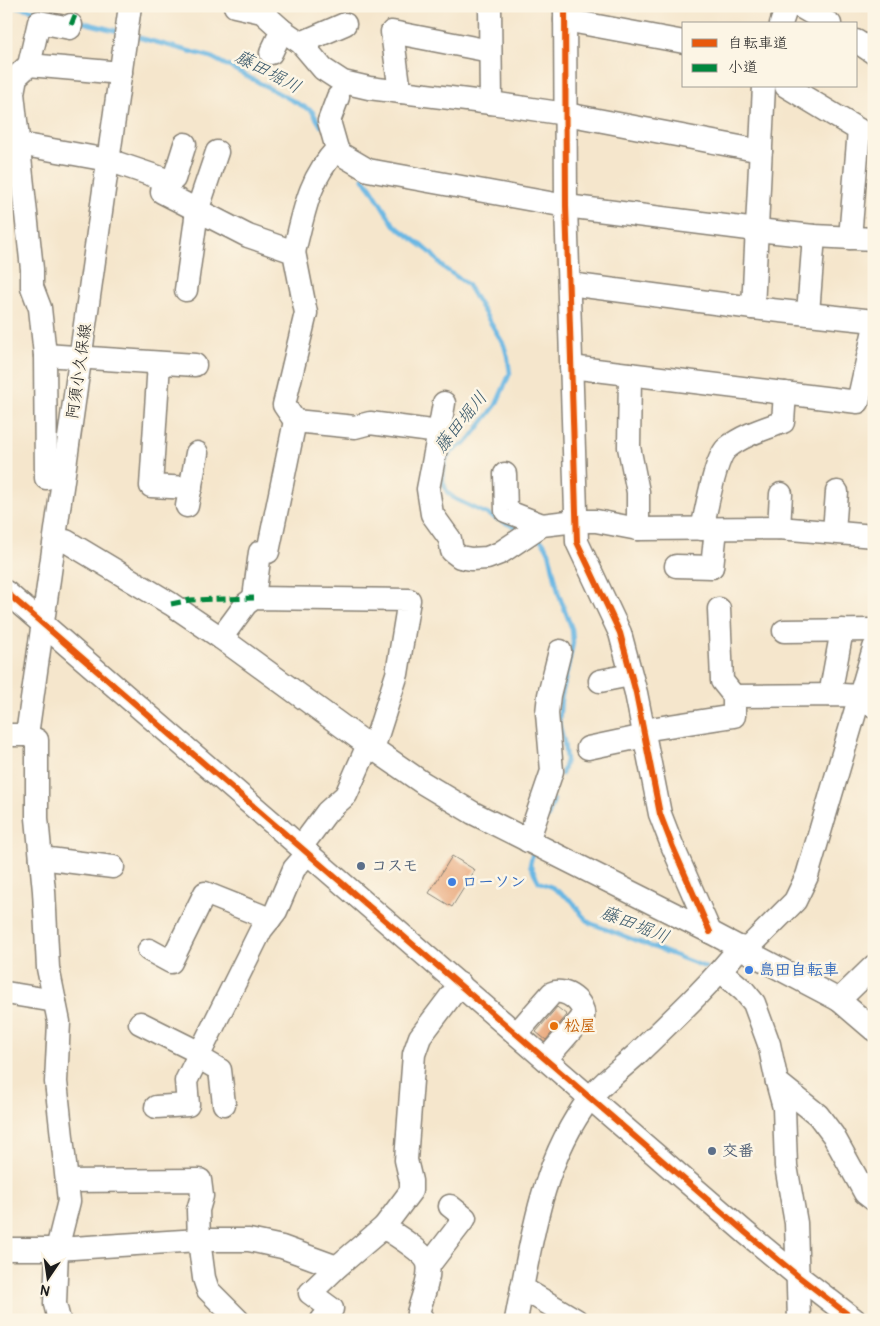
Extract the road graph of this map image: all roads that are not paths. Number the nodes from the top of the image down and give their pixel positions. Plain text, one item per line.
1 (235, 6) edge
2 (490, 6) edge
3 (787, 6) edge
4 (799, 6) edge
5 (262, 9) edge
6 (565, 13) edge
7 (75, 15) edge
8 (782, 22) edge
9 (827, 22) edge
10 (128, 24) edge
11 (345, 24) dead end
12 (282, 30) junction
13 (682, 42) edge
14 (858, 42) edge
15 (301, 43) junction
16 (490, 51) junction
17 (271, 53) dead end
18 (874, 53) edge
19 (29, 65) junction
20 (121, 74) junction
21 (764, 88) edge
22 (789, 88) edge
23 (400, 92) junction
24 (338, 96) dead end
25 (491, 103) junction
26 (566, 114) junction
27 (185, 144) dead end
28 (15, 147) edge
29 (761, 151) junction
30 (217, 152) dead end
31 (333, 153) junction
32 (108, 160) junction
33 (164, 179) junction
34 (566, 206) junction
35 (197, 211) junction
36 (757, 230) junction
37 (814, 236) junction
38 (850, 238) junction
39 (874, 239) edge
40 (294, 252) junction
41 (569, 284) junction
42 (186, 290) dead end
43 (753, 308) junction
44 (808, 313) junction
45 (874, 321) edge
46 (874, 330) edge
47 (45, 355) junction
48 (80, 358) junction
49 (158, 363) junction
50 (195, 365) dead end
51 (571, 367) junction
52 (630, 374) junction
53 (785, 394) junction
54 (444, 403) dead end
55 (295, 421) junction
56 (439, 432) junction
57 (197, 453) dead end
58 (505, 474) dead end
59 (46, 478) dead end
60 (837, 492) dead end
61 (781, 494) dead end
62 (576, 521) junction
63 (779, 528) junction
64 (638, 529) junction
65 (709, 529) junction
66 (532, 531) junction
67 (834, 532) junction
68 (874, 536) edge
69 (66, 541) dead end
70 (676, 566) dead end
71 (6, 592) edge
72 (254, 598) junction
73 (719, 609) dead end
74 (42, 623) junction
75 (842, 630) junction
76 (874, 630) edge
77 (784, 631) dead end
78 (221, 638) junction
79 (874, 648) edge
80 (560, 651) dead end
81 (630, 676) junction
82 (600, 681) dead end
83 (830, 695) junction
84 (734, 696) junction
85 (866, 701) edge
86 (644, 733) junction
87 (24, 736) edge
88 (370, 747) junction
89 (588, 748) dead end
90 (533, 843) junction
91 (305, 850) junction
92 (41, 858) junction
93 (113, 868) dead end
94 (270, 919) junction
95 (710, 932) junction
96 (743, 949) junction
97 (149, 950) dead end
98 (874, 966) edge
99 (721, 971) junction
100 (460, 984) junction
101 (6, 993) edge
102 (839, 1000) junction
103 (55, 1001) junction
104 (140, 1023) dead end
105 (874, 1030) edge
106 (516, 1033) junction
107 (199, 1055) junction
108 (546, 1059) junction
109 (777, 1082) junction
110 (591, 1098) junction
111 (224, 1104) dead end
112 (156, 1107) dead end
113 (67, 1181) junction
114 (874, 1200) edge
115 (450, 1206) dead end
116 (384, 1227) junction
117 (199, 1240) junction
118 (6, 1249) edge
119 (57, 1249) junction
120 (429, 1265) junction
121 (337, 1267) junction
122 (798, 1276) junction
123 (522, 1288) junction
124 (226, 1316) edge
125 (58, 1320) edge
126 (322, 1320) edge
127 (423, 1320) edge
128 (516, 1320) edge
129 (576, 1320) edge
130 (799, 1320) edge
131 (855, 1320) edge

1 - 5 street
2 - 16 street
3 - 8 street
4 - 9 street
5 - 12 street
6 - 13 street
6 - 26 street
7 - 19 street
10 - 20 street, 阿須小久保線
11 - 15 street
12 - 15 street
12 - 17 street
14 - 18 street
15 - 23 street
16 - 23 street
16 - 25 street
19 - 20 street
19 - 28 street
20 - 32 street, 阿須小久保線
21 - 29 street
22 - 38 street
23 - 25 street
24 - 31 street
25 - 26 street
26 - 29 street
26 - 34 street
27 - 33 street
28 - 32 street
28 - 47 street
29 - 36 street
30 - 35 street
31 - 34 street
31 - 40 street
32 - 33 street
32 - 48 street, 阿須小久保線
33 - 35 street
34 - 36 street
34 - 41 street
35 - 40 street
35 - 42 street
36 - 37 street
36 - 43 street
37 - 38 street
37 - 44 street
38 - 39 street
40 - 55 street
41 - 43 street
41 - 51 street
43 - 44 street
44 - 45 street
46 - 53 street
47 - 48 street
47 - 59 street
48 - 49 street
48 - 74 street, 阿須小久保線
49 - 50 street
49 - 57 street
51 - 52 street
51 - 62 street
52 - 53 street
52 - 64 street
53 - 65 street
54 - 56 street
55 - 56 street
55 - 72 street
56 - 66 street
58 - 66 street
60 - 67 street
61 - 63 street
62 - 64 street
62 - 66 street
62 - 81 street
63 - 65 street
63 - 67 street
64 - 65 street
65 - 70 street
67 - 68 street
69 - 78 street
71 - 74 street
72 - 78 street
72 - 88 street
73 - 84 street
74 - 87 street, 阿須小久保線
74 - 91 street
75 - 76 street
75 - 77 street
75 - 83 street
78 - 88 street
79 - 85 street
80 - 90 street
81 - 82 street
81 - 86 street
83 - 84 street
83 - 85 street
84 - 86 street
85 - 96 street
86 - 89 street
86 - 95 street
87 - 92 street, 阿須小久保線
88 - 90 street
88 - 91 street
90 - 95 street
91 - 94 street
91 - 100 street
92 - 93 street
92 - 103 street, 阿須小久保線
94 - 97 street
94 - 107 street
95 - 96 street
96 - 99 street
96 - 102 street
98 - 102 street
99 - 109 street
99 - 110 street
100 - 106 street
100 - 116 street
101 - 103 street
102 - 105 street
103 - 113 street, 阿須小久保線
104 - 107 street
106 - 108 street
106 - 108 street
107 - 111 street
107 - 112 street
108 - 110 street
109 - 114 street
109 - 122 street
110 - 122 street
110 - 123 street
113 - 117 street
113 - 119 street, 阿須小久保線
115 - 120 street
116 - 120 street
116 - 121 street
117 - 119 street
117 - 121 street
117 - 124 street
118 - 119 street
119 - 125 street, 阿須小久保線
120 - 127 street
121 - 126 street
122 - 130 street
122 - 131 street
123 - 128 street
123 - 129 street

